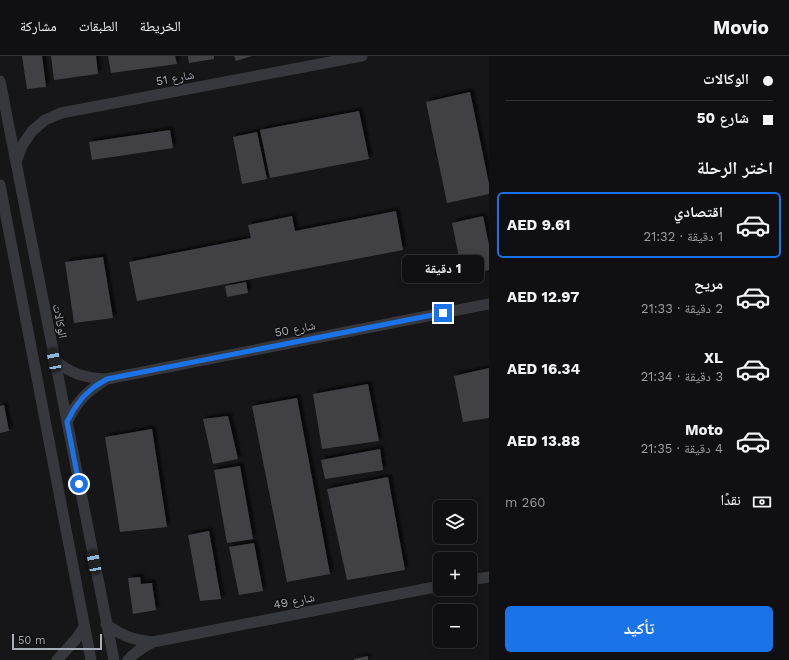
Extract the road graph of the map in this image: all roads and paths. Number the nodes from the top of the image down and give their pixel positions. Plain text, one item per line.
1 (362, 56) edge
2 (0, 81) edge
3 (16, 162) junction
4 (0, 185) edge
5 (489, 304) edge
6 (54, 360) junction
7 (107, 379) junction
8 (67, 422) junction
9 (489, 577) edge
10 (477, 579) edge
11 (433, 587) edge
12 (106, 624) junction
13 (84, 627) junction
14 (153, 642) junction
15 (57, 660) edge
16 (91, 660) edge
17 (114, 660) edge
18 (128, 660) edge

1 - 3 street, شارع 51
2 - 3 street, الوكالات
3 - 6 street, الوكالات
4 - 13 street
5 - 7 street, شارع 50
6 - 7 street, شارع 50
6 - 8 street, الوكالات
7 - 8 street, شارع 50
8 - 12 street, الوكالات
9 - 10 street
11 - 14 street, شارع 49
12 - 14 street, شارع 49
12 - 17 street, الوكالات
13 - 15 street
13 - 16 street
14 - 18 street, شارع 49

